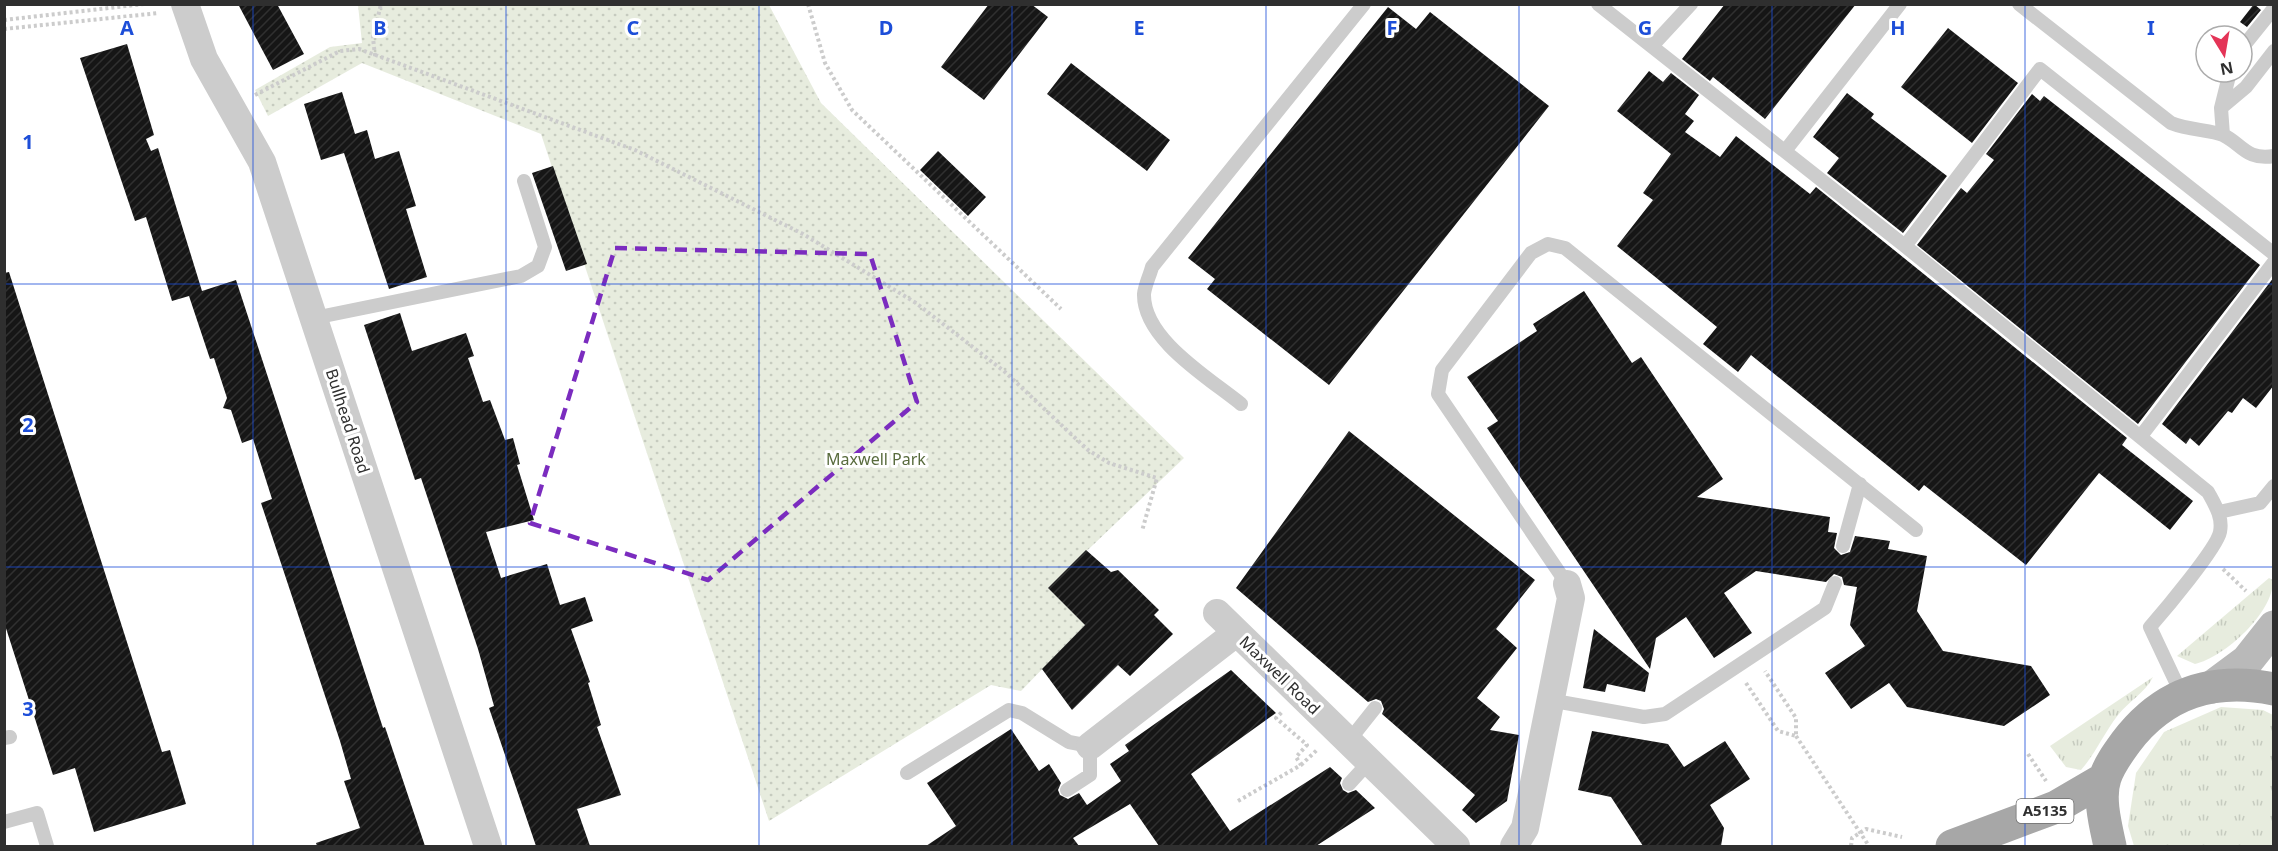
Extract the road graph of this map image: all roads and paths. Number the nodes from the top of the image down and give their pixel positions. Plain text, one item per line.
1 (144, 4) edge
2 (381, 4) edge
3 (808, 4) edge
4 (1364, 4) edge
5 (1598, 4) edge
6 (1691, 4) edge
7 (1900, 4) edge
8 (2019, 4) edge
9 (185, 7) edge
10 (2274, 8) edge
11 (4, 20) edge
12 (4, 29) edge
13 (2254, 33) edge
14 (1653, 45) junction
15 (2274, 51) edge
16 (375, 56) junction
17 (2227, 84) edge
18 (230, 107) junction
19 (2221, 108) junction
20 (2223, 135) junction
21 (1785, 151) junction
22 (2274, 156) edge
23 (524, 181) dead end
24 (1905, 246) junction
25 (2274, 254) edge
26 (2274, 261) edge
27 (1061, 309) dead end
28 (314, 318) junction
29 (1241, 404) dead end
30 (2141, 436) junction
31 (1860, 484) junction
32 (2274, 486) edge
33 (2219, 512) junction
34 (1916, 530) dead end
35 (1142, 531) dead end
36 (1843, 546) dead end
37 (2206, 555) junction
38 (1835, 583) dead end
39 (1567, 584) joint
40 (2246, 591) dead end
41 (2274, 627) edge
42 (1754, 655) junction
43 (1735, 667) junction
44 (2274, 689) edge
45 (2197, 691) junction
46 (1298, 693) junction
47 (1549, 700) junction
48 (1375, 708) dead end
49 (1796, 736) junction
50 (1348, 742) junction
51 (1090, 746) junction
52 (1317, 750) dead end
53 (2028, 754) dead end
54 (1369, 762) junction
55 (1301, 765) junction
56 (907, 774) dead end
57 (2104, 779) junction
58 (1348, 784) dead end
59 (2050, 788) dead end
60 (1067, 790) dead end
61 (1238, 801) dead end
62 (4, 822) edge
63 (1860, 833) junction
64 (1902, 837) dead end
65 (48, 846) edge
66 (488, 846) edge
67 (1456, 846) edge
68 (1514, 846) edge
69 (1851, 846) edge
70 (1869, 846) edge
71 (1952, 846) edge
72 (2110, 846) edge

1 - 11 path
2 - 16 path
3 - 27 path
4 - 29 lane
5 - 14 lane
6 - 14 lane
7 - 21 lane
8 - 20 lane
9 - 12 path
9 - 18 street, Bullhead Road
10 - 13 lane
14 - 21 lane
15 - 19 lane
16 - 18 path
16 - 35 path
17 - 19 lane
18 - 28 street, Bullhead Road
19 - 20 lane
20 - 22 lane
21 - 24 lane
23 - 28 lane
24 - 25 lane
24 - 30 lane
26 - 30 lane
28 - 66 street, Bullhead Road
30 - 33 lane
31 - 34 lane
31 - 36 lane
31 - 39 lane
32 - 33 lane
33 - 37 lane
37 - 40 path
37 - 45 lane
38 - 42 lane
39 - 47 street
41 - 45 main road
42 - 43 lane
42 - 49 path
43 - 47 lane
43 - 49 path
44 - 45 main road
45 - 57 main road
46 - 50 street, Maxwell Road
46 - 51 street, Maxwell Road
46 - 55 path
47 - 68 street
48 - 50 lane
49 - 63 path
50 - 54 street, Maxwell Road
51 - 56 lane
51 - 60 lane
52 - 55 path
53 - 59 path
54 - 58 lane
54 - 67 street, Maxwell Road
55 - 61 path
57 - 71 main road, A5135
57 - 72 main road
62 - 65 lane
63 - 64 path
63 - 69 path
63 - 70 path

